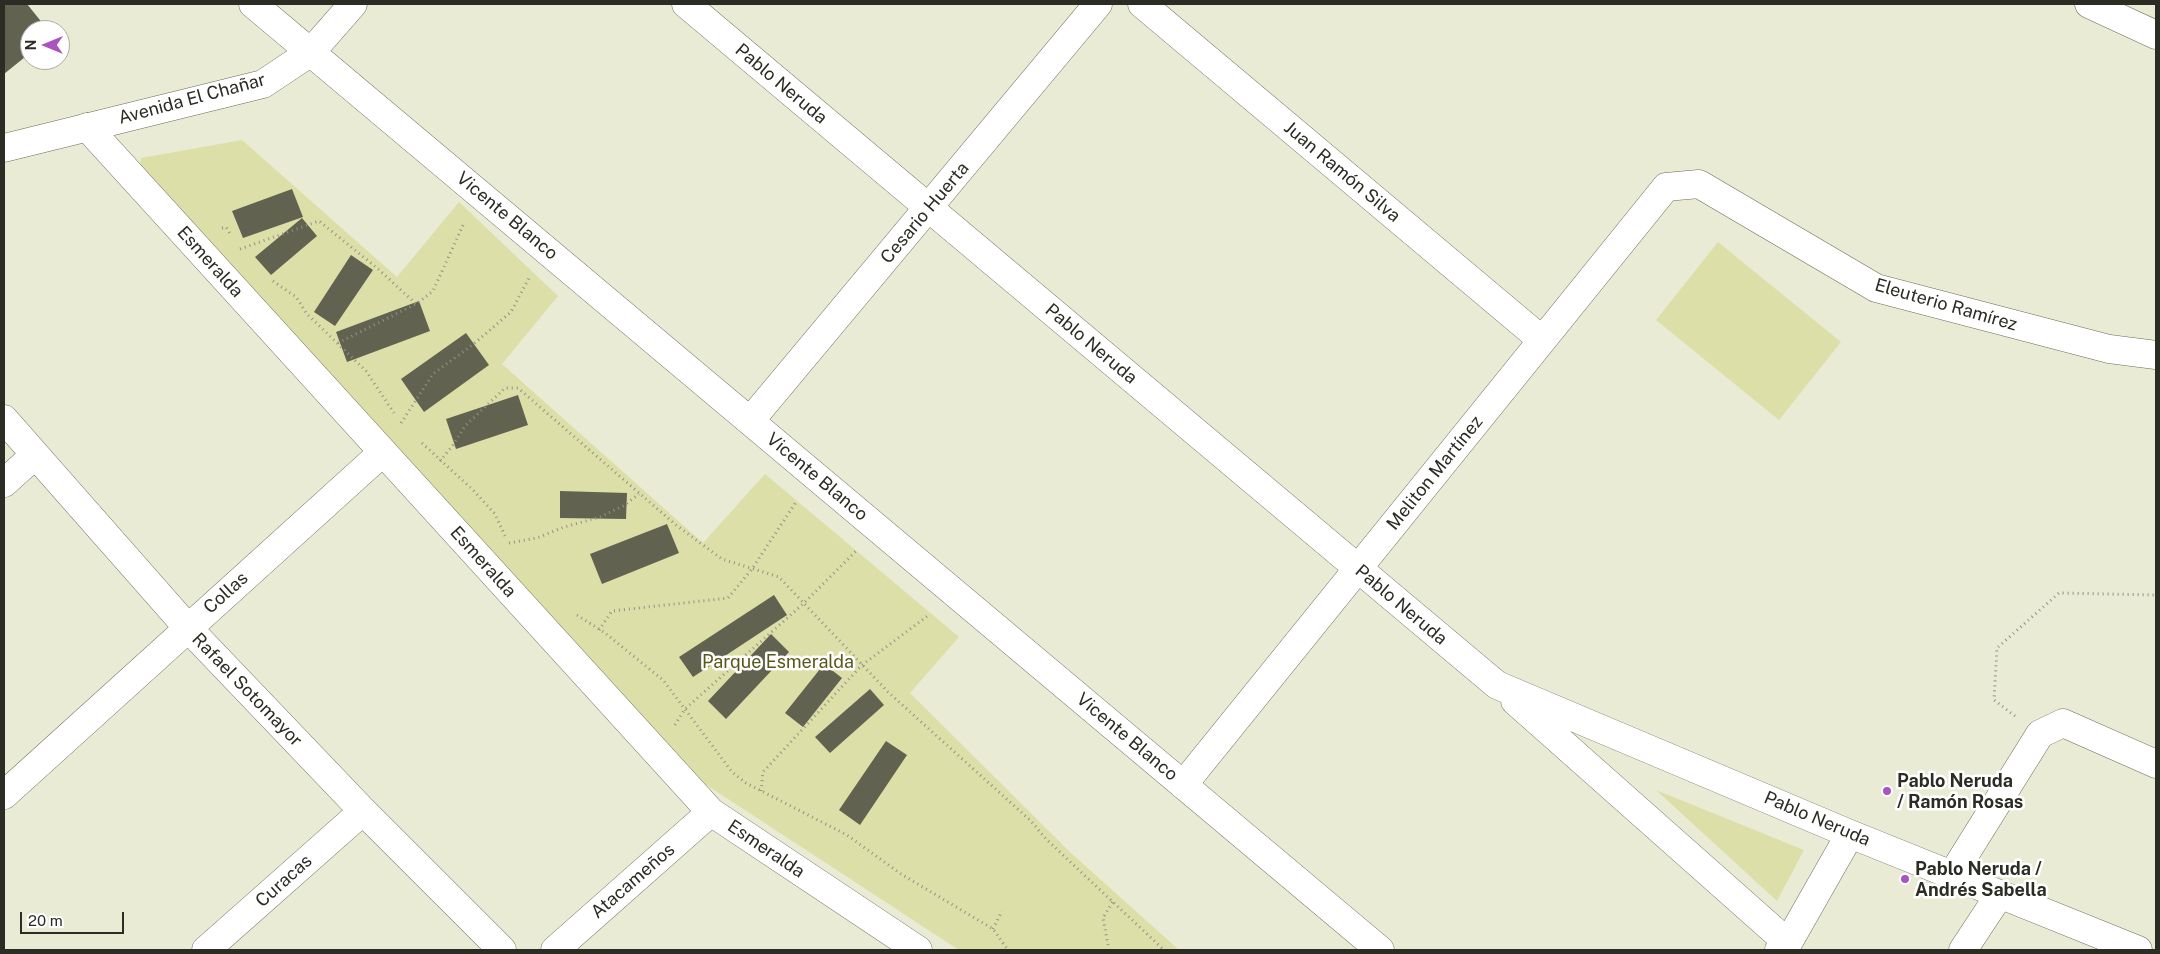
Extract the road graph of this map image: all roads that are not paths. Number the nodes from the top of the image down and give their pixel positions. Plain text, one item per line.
1 (252, 4) edge
2 (353, 4) edge
3 (686, 4) edge
4 (1098, 4) edge
5 (1142, 4) edge
6 (2088, 4) edge
7 (2156, 35) edge
8 (311, 52) junction
9 (87, 127) junction
10 (4, 148) edge
11 (1699, 184) joint
12 (929, 208) junction
13 (1542, 340) junction
14 (2156, 355) edge
15 (4, 419) edge
16 (750, 421) junction
17 (383, 452) junction
18 (35, 455) junction
19 (4, 483) edge
20 (1358, 568) junction
21 (188, 628) junction
22 (1497, 685) junction
23 (2156, 764) edge
24 (1183, 784) junction
25 (4, 796) edge
26 (363, 811) junction
27 (711, 812) junction
28 (1850, 834) junction
29 (1952, 875) junction
30 (2000, 894) junction
31 (1783, 946) edge
32 (206, 950) edge
33 (502, 950) edge
34 (555, 950) edge
35 (918, 950) edge
36 (1380, 950) edge
37 (1963, 950) edge
38 (2138, 950) edge

1 - 8 street, Vicente Blanco
2 - 8 street, Avenida El Chañar
3 - 12 street, Pablo Neruda
4 - 12 street, Cesario Huerta
5 - 13 street, Juan Ramón Silva
6 - 7 street
8 - 9 street, Avenida El Chañar
8 - 16 street, Vicente Blanco
9 - 10 street, Avenida El Chañar
9 - 17 street, Esmeralda
11 - 13 street, Meliton Martínez
11 - 14 street, Eleuterio Ramírez
12 - 16 street, Cesario Huerta
12 - 20 street, Pablo Neruda
13 - 20 street, Meliton Martínez
15 - 18 street, Rafael Sotomayor
16 - 24 street, Vicente Blanco
17 - 21 street, Collas
17 - 27 street, Esmeralda
18 - 19 street
18 - 21 street, Rafael Sotomayor
20 - 22 street, Pablo Neruda
20 - 24 street, Meliton Martínez
21 - 25 street, Collas
21 - 26 street, Rafael Sotomayor
22 - 28 street, Pablo Neruda
22 - 31 street, Pablo Neruda
23 - 29 street
24 - 36 street, Vicente Blanco
26 - 32 street, Curacas
26 - 33 street, Rafael Sotomayor
27 - 34 street, Atacameños
27 - 35 street, Esmeralda
28 - 29 street, Pablo Neruda
28 - 31 street
29 - 30 street, Pablo Neruda
30 - 37 street
30 - 38 street, Pablo Neruda

